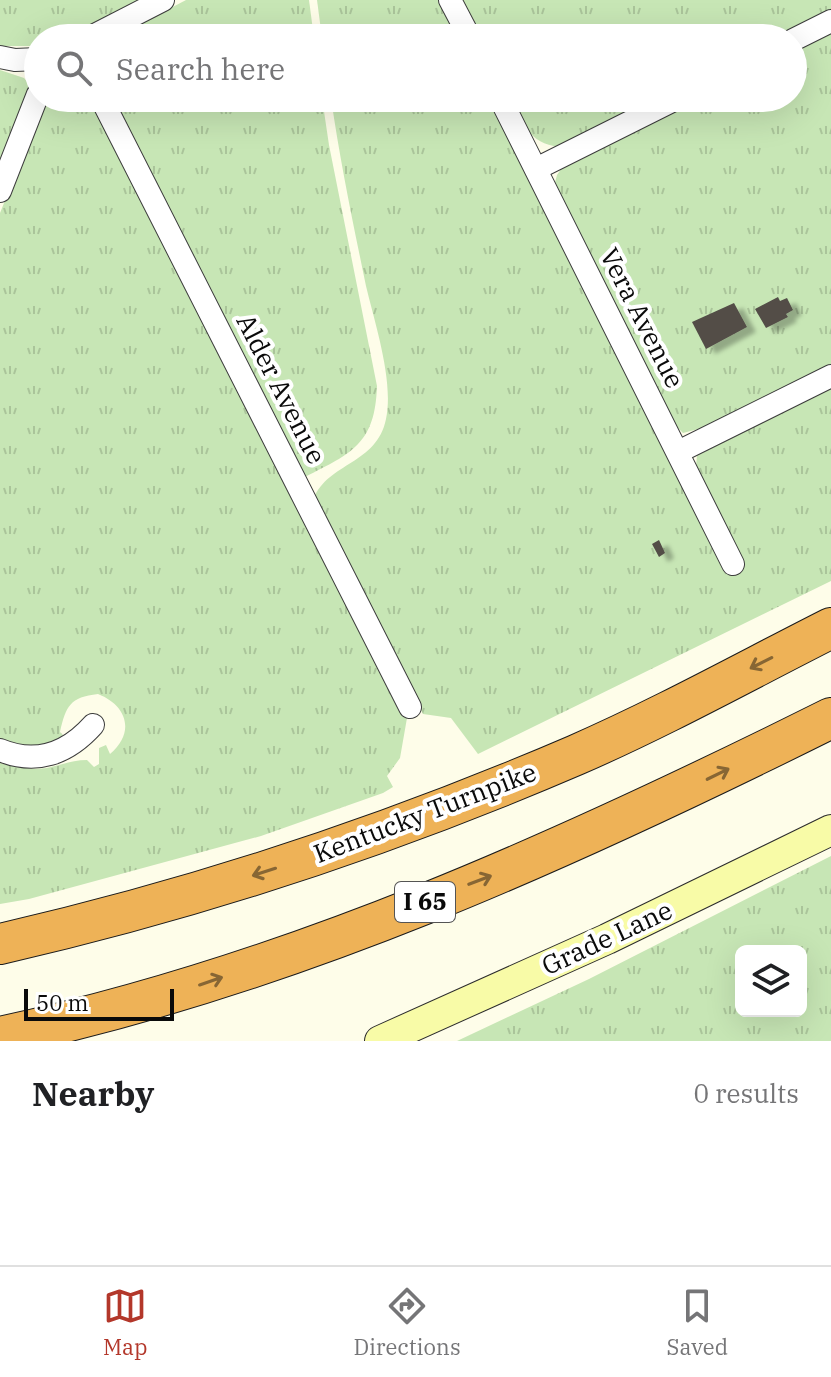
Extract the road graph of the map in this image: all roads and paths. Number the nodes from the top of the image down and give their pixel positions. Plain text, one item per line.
1 (163, 0) edge
2 (450, 0) edge
3 (831, 21) edge
4 (116, 24) edge
5 (463, 24) edge
6 (807, 33) edge
7 (0, 57) edge
8 (24, 60) edge
9 (31, 112) edge
10 (108, 112) edge
11 (507, 112) edge
12 (650, 112) edge
13 (536, 169) junction
14 (0, 191) edge
15 (831, 376) edge
16 (678, 452) junction
17 (733, 564) dead end
18 (831, 628) edge
19 (410, 707) dead end
20 (831, 718) edge
21 (93, 725) dead end
22 (0, 750) edge
23 (831, 830) edge
24 (0, 944) edge
25 (0, 1037) edge
26 (380, 1041) edge

1 - 4 street
2 - 5 street
3 - 6 street
7 - 8 street
9 - 14 street
10 - 19 street, Alder Avenue
11 - 13 street, Vera Avenue
12 - 13 street
13 - 16 street, Vera Avenue
15 - 16 street
16 - 17 street, Vera Avenue
18 -> 24 highway, Kentucky Turnpike
25 -> 20 highway, I 65
21 - 22 street
23 - 26 main road, Grade Lane

